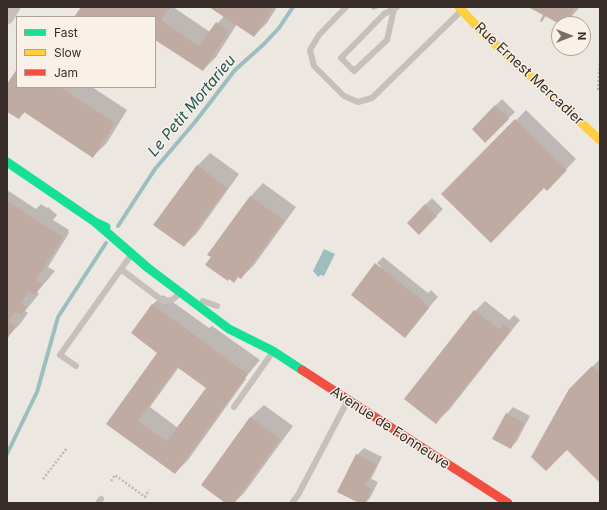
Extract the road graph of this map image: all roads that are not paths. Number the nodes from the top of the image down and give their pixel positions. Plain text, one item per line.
1 (14, 7) edge
2 (346, 7) edge
3 (395, 8) edge
4 (460, 9) edge
5 (7, 18) edge
6 (600, 140) edge
7 (7, 162) edge
8 (95, 222) junction
9 (144, 252) dead end
10 (132, 254) junction
11 (122, 270) junction
12 (180, 292) junction
13 (200, 293) dead end
14 (220, 309) joint
15 (240, 323) dead end
16 (273, 351) junction
17 (76, 366) dead end
18 (348, 401) junction
19 (234, 407) dead end
20 (292, 503) edge
21 (508, 503) edge

1 - 5 street
2 - 4 lane
3 - 3 lane
4 - 6 street, Rue Ernest Mercadier
7 - 8 street, Avenue de Fonneuve
8 - 9 street, Avenue de Fonneuve
8 - 10 street, Avenue de Fonneuve
10 - 11 lane
10 - 12 street, Avenue de Fonneuve
11 - 12 lane
11 - 17 lane
12 - 14 lane
12 - 16 street, Avenue de Fonneuve
13 - 14 street
15 - 16 street, Avenue de Fonneuve
16 - 18 street, Avenue de Fonneuve
16 - 19 lane
18 - 20 lane
18 - 21 street, Avenue de Fonneuve

